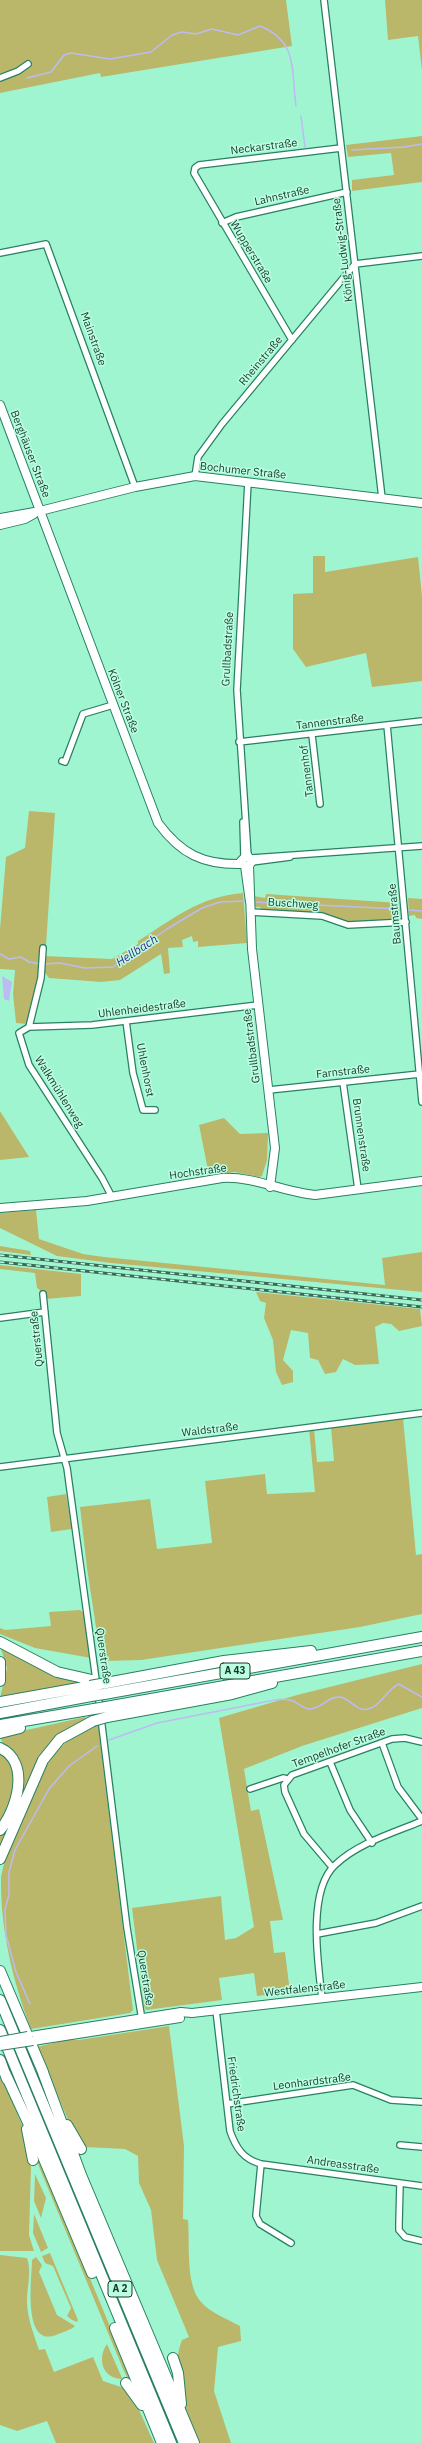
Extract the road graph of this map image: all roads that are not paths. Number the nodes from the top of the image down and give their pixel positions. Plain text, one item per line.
1 (324, 0) edge
2 (28, 64) dead end
3 (0, 78) edge
4 (341, 148) junction
5 (194, 174) joint
6 (347, 192) junction
7 (222, 223) junction
8 (0, 253) edge
9 (422, 256) edge
10 (355, 264) junction
11 (292, 340) junction
12 (0, 405) edge
13 (195, 476) junction
14 (248, 482) junction
15 (135, 487) junction
16 (382, 498) junction
17 (422, 504) edge
18 (40, 511) junction
19 (0, 518) edge
20 (0, 525) edge
21 (113, 704) junction
22 (422, 721) edge
23 (387, 725) junction
24 (312, 735) junction
25 (239, 742) junction
26 (62, 761) dead end
27 (320, 804) dead end
28 (422, 846) edge
29 (398, 848) junction
30 (247, 861) junction
31 (250, 912) junction
32 (406, 922) junction
33 (43, 948) dead end
34 (258, 1005) junction
35 (126, 1021) junction
36 (29, 1027) junction
37 (420, 1074) junction
38 (344, 1082) junction
39 (268, 1090) junction
40 (422, 1102) edge
41 (155, 1110) dead end
42 (422, 1181) edge
43 (270, 1187) junction
44 (358, 1189) junction
45 (112, 1198) junction
46 (0, 1208) edge
47 (43, 1294) dead end
48 (45, 1312) junction
49 (0, 1318) edge
50 (422, 1413) edge
51 (64, 1459) junction
52 (0, 1467) edge
53 (422, 1638) edge
54 (0, 1642) edge
55 (365, 1646) junction
56 (422, 1651) edge
57 (0, 1662) edge
58 (0, 1681) edge
59 (95, 1685) junction
60 (0, 1702) edge
61 (106, 1712) junction
62 (0, 1713) edge
63 (50, 1717) junction
64 (0, 1725) edge
65 (0, 1733) edge
66 (422, 1742) edge
67 (382, 1743) junction
68 (0, 1748) edge
69 (330, 1762) junction
70 (287, 1779) junction
71 (250, 1789) dead end
72 (422, 1820) edge
73 (0, 1830) edge
74 (372, 1842) junction
75 (0, 1859) edge
76 (332, 1867) junction
77 (422, 1906) edge
78 (317, 1934) junction
79 (0, 1965) edge
80 (0, 1971) edge
81 (422, 1987) edge
82 (11, 1995) junction
83 (322, 1998) junction
84 (0, 2000) edge
85 (216, 2010) junction
86 (142, 2020) junction
87 (0, 2030) edge
88 (32, 2039) junction
89 (0, 2041) edge
90 (0, 2046) edge
91 (0, 2060) edge
92 (41, 2067) junction
93 (5, 2074) junction
94 (422, 2102) edge
95 (227, 2104) junction
96 (400, 2145) dead end
97 (422, 2147) edge
98 (82, 2149) dead end
99 (33, 2160) dead end
100 (261, 2164) junction
101 (400, 2183) junction
102 (422, 2186) edge
103 (422, 2241) edge
104 (291, 2243) dead end
105 (173, 2358) dead end
106 (126, 2383) dead end
107 (154, 2423) junction
108 (187, 2427) junction
109 (162, 2443) edge
110 (171, 2443) edge
111 (184, 2443) edge
112 (194, 2443) edge

1 - 4 street, König-Ludwig-Straße
2 - 3 street
4 - 5 street, Neckarstraße
4 - 6 street, König-Ludwig-Straße
5 - 7 street, Wupperstraße
6 - 7 street, Lahnstraße
6 - 10 street, König-Ludwig-Straße
7 - 11 street, Wupperstraße
8 - 15 street, Mainstraße
9 - 10 street
10 - 11 street, Rheinstraße
10 - 16 street, König-Ludwig-Straße
11 - 13 street, Rheinstraße
12 - 18 street, Berghäuser Straße
13 - 14 street, Bochumer Straße
13 - 15 street, Bochumer Straße
14 - 16 street, Bochumer Straße
14 - 25 street, Grullbadstraße
15 - 18 street, Bochumer Straße
16 - 17 street, Bochumer Straße
18 - 19 street
18 - 20 street
18 - 21 street, Kölner Straße
21 - 26 street
21 - 30 street, Kölner Straße
22 - 23 street, Tannenstraße
23 - 24 street, Tannenstraße
23 - 29 street, Baumstraße
24 - 25 street, Tannenstraße
24 - 27 street, Tannenhof
25 - 30 street, Grullbadstraße
28 - 29 street, Kölner Straße
29 - 30 street, Kölner Straße
29 - 32 street, Baumstraße
30 - 31 street, Grullbadstraße
31 - 32 street, Buschweg
31 - 34 street, Grullbadstraße
32 - 37 street, Baumstraße
33 - 36 street, Walkmühlenweg
34 - 35 street, Uhlenheidestraße
34 - 39 street, Grullbadstraße
35 - 36 street, Uhlenheidestraße
35 - 41 street, Uhlenhorst
36 - 45 street, Walkmühlenweg
37 - 38 street, Farnstraße
37 - 40 street, Baumstraße
38 - 39 street, Farnstraße
38 - 44 street, Brunnenstraße
39 - 43 street, Grullbadstraße
42 - 44 street, Hochstraße
43 - 44 street, Hochstraße
43 - 45 street, Hochstraße
45 - 46 street, Hochstraße
47 - 48 street, Querstraße
48 - 49 street
48 - 51 street, Querstraße
50 - 51 street, Waldstraße
51 - 52 street, Waldstraße
51 - 86 street, Querstraße
53 - 55 highway, A 43
54 - 59 highway
55 - 59 highway
55 - 59 highway, A 43, bridge
56 - 61 highway, A 43
57 - 58 highway
59 - 60 highway
59 - 62 highway, A 43
61 - 63 highway, A 43, bridge
61 - 75 highway, bridge
63 - 64 highway, A 43
63 - 65 highway
66 - 67 street, Tempelhofer Straße
67 - 69 street, Tempelhofer Straße
67 - 72 street
68 - 73 highway
69 - 70 street, Tempelhofer Straße
69 - 74 street
70 - 71 street, Tempelhofer Straße
70 - 76 street, Tempelhofer Straße
72 - 74 street
74 - 76 street
76 - 78 street
77 - 78 street
78 - 83 street
79 - 82 highway
80 - 82 highway
81 - 83 street, Westfalenstraße
82 - 92 highway
83 - 85 street, Westfalenstraße
84 - 111 highway, A 2
85 - 86 street, Westfalenstraße
85 - 95 street, Friedrichstraße
86 - 88 street, Westfalenstraße
87 - 110 highway, A 2
88 - 89 street, Westfalenstraße, bridge
88 - 90 street, Westfalenstraße, bridge
91 - 93 highway
92 - 98 highway
92 - 108 highway
93 - 99 highway
93 - 107 highway
94 - 95 street, Leonhardstraße
95 - 100 street, Friedrichstraße
96 - 97 street
100 - 101 street, Andreasstraße
100 - 104 street
101 - 102 street, Andreasstraße
101 - 103 street
105 - 108 highway
106 - 107 highway
107 - 109 highway
108 - 112 highway

